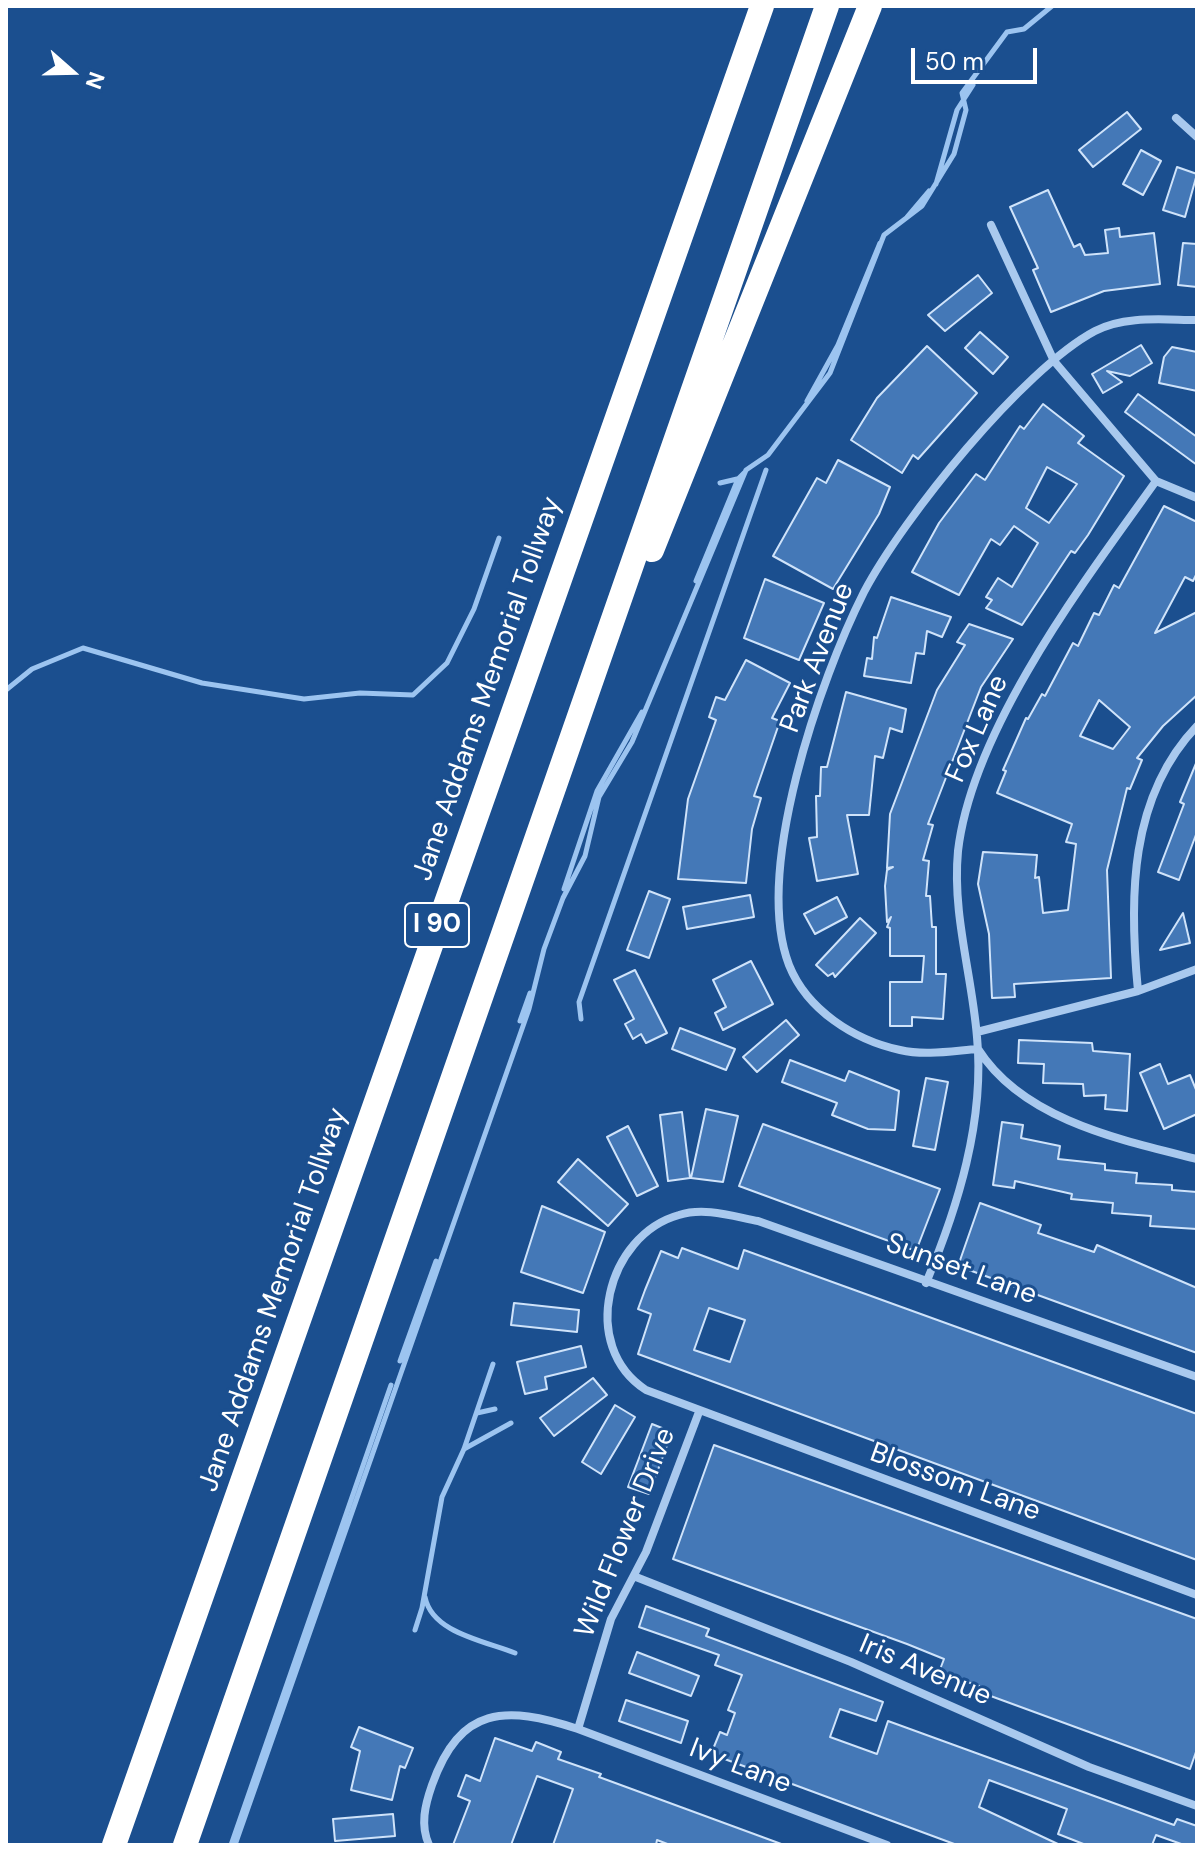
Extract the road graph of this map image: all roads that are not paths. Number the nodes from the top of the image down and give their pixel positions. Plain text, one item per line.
1 (762, 6) edge
2 (827, 6) edge
3 (870, 6) edge
4 (1176, 118) dead end
5 (1197, 137) edge
6 (991, 225) dead end
7 (1197, 320) edge
8 (1054, 361) junction
9 (1156, 481) junction
10 (1197, 498) edge
11 (1197, 726) edge
12 (567, 750) junction
13 (1197, 969) edge
14 (1138, 991) junction
15 (977, 1032) junction
16 (978, 1049) junction
17 (1197, 1159) edge
18 (708, 1212) joint
19 (926, 1283) junction
20 (1197, 1377) edge
21 (699, 1412) junction
22 (636, 1577) junction
23 (1197, 1595) edge
24 (578, 1729) junction
25 (1197, 1806) edge
26 (114, 1845) edge
27 (185, 1845) edge
28 (429, 1845) edge
29 (887, 1845) edge

1 - 26 highway, Jane Addams Memorial Tollway / I 90
2 - 12 highway, I 90
3 - 12 highway
4 - 5 street
6 - 8 street
7 - 8 street, Park Avenue
8 - 9 street
8 - 16 street, Park Avenue
9 - 10 street
9 - 15 street, Fox Lane
11 - 14 street
12 - 27 highway, I 90
13 - 14 street
14 - 15 street
15 - 16 street
16 - 17 street
16 - 19 street
18 - 19 street, Sunset Lane
18 - 21 street, Wild Flower Drive
19 - 20 street, Sunset Lane
21 - 22 street, Wild Flower Drive
21 - 23 street, Blossom Lane
22 - 24 street, Wild Flower Drive
22 - 25 street, Iris Avenue
24 - 28 street
24 - 29 street, Ivy Lane

